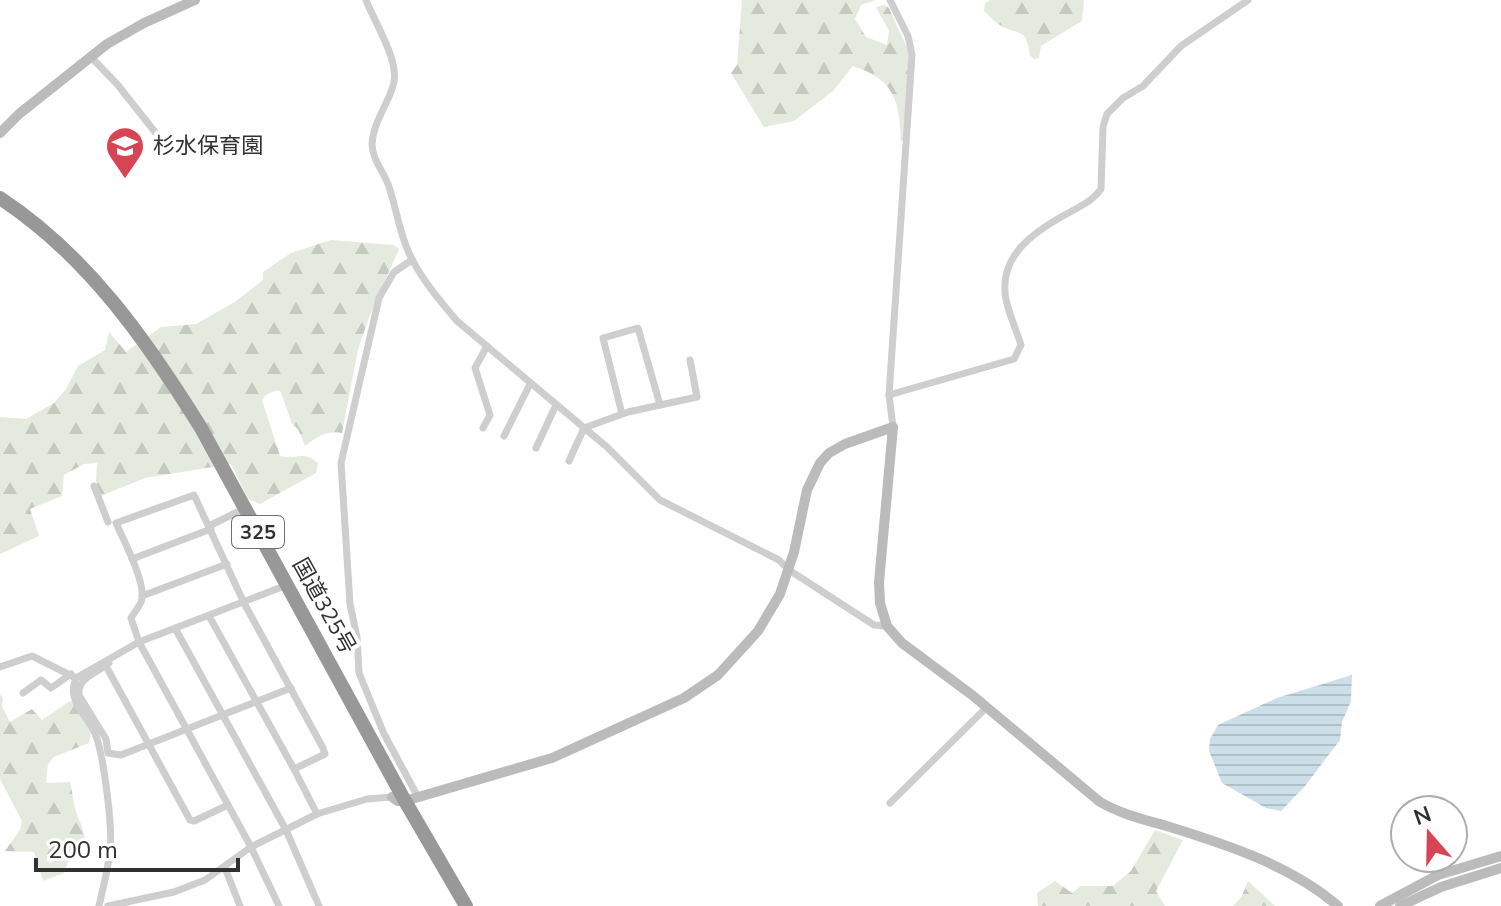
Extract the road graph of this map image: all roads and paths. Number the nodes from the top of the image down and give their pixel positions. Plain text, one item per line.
1 (195, 0) edge
2 (366, 0) edge
3 (890, 0) edge
4 (1248, 0) edge
5 (91, 57) junction
6 (0, 133) edge
7 (170, 151) dead end
8 (0, 198) edge
9 (0, 207) edge
10 (412, 260) junction
11 (487, 346) junction
12 (690, 360) dead end
13 (530, 384) junction
14 (889, 395) junction
15 (556, 405) junction
16 (660, 405) junction
17 (622, 414) junction
18 (893, 427) junction
19 (483, 428) dead end
20 (584, 428) junction
21 (504, 436) dead end
22 (536, 448) dead end
23 (569, 461) dead end
24 (94, 486) dead end
25 (242, 510) junction
26 (107, 523) junction
27 (210, 528) junction
28 (132, 559) junction
29 (227, 564) junction
30 (789, 570) junction
31 (285, 586) junction
32 (142, 596) junction
33 (244, 603) junction
34 (209, 616) junction
35 (887, 626) junction
36 (175, 628) junction
37 (139, 642) junction
38 (113, 656) junction
39 (106, 666) junction
40 (0, 667) edge
41 (73, 676) junction
42 (291, 688) junction
43 (23, 693) dead end
44 (257, 701) junction
45 (986, 708) junction
46 (222, 715) junction
47 (187, 729) junction
48 (151, 744) junction
49 (294, 769) junction
50 (403, 799) junction
51 (890, 803) dead end
52 (228, 805) junction
53 (317, 814) junction
54 (286, 830) junction
55 (251, 847) junction
56 (1501, 856) edge
57 (225, 868) junction
58 (1501, 868) edge
59 (127, 904) edge
60 (99, 906) edge
61 (108, 906) edge
62 (240, 906) edge
63 (279, 906) edge
64 (319, 906) edge
65 (457, 906) edge
66 (466, 906) edge
67 (1338, 906) edge
68 (1380, 906) edge
69 (1400, 906) edge

1 - 5 street
2 - 10 street
3 - 14 street
4 - 14 street
5 - 6 street
5 - 7 street
8 - 25 highway, 国道325号 / 325
9 - 25 highway, 国道325号 / 325
10 - 11 street
10 - 50 street
11 - 13 street
11 - 19 street
12 - 16 street
13 - 15 street
13 - 21 street
14 - 18 street
15 - 20 street
15 - 22 street
16 - 17 street
16 - 17 street
17 - 20 street
18 - 30 street
18 - 35 street
20 - 23 street
20 - 30 street
24 - 26 street
25 - 27 street
25 - 31 highway, 国道325号 / 325
26 - 27 street
26 - 28 street
27 - 28 street
27 - 29 street
28 - 32 street
29 - 32 street
29 - 33 street
30 - 35 street
30 - 50 street
31 - 33 street
31 - 50 highway, 国道325号 / 325
32 - 37 street
33 - 34 street
33 - 42 street
34 - 36 street
34 - 44 street
35 - 45 street
36 - 37 street
36 - 46 street
37 - 38 street
37 - 47 street
38 - 39 street
38 - 41 street
39 - 48 street
39 - 48 street
40 - 41 street
41 - 43 street
41 - 60 street
42 - 44 street
42 - 49 street
44 - 46 street
44 - 49 street
45 - 51 street
45 - 67 street
46 - 47 street
46 - 54 street
47 - 48 street
47 - 52 street
48 - 52 street
49 - 53 street
50 - 53 street
50 - 65 highway, 国道325号 / 325
50 - 66 highway, 国道325号 / 325
52 - 55 street
53 - 54 street
54 - 55 street
54 - 64 street
55 - 57 street
55 - 63 street
56 - 68 street
57 - 59 street
57 - 62 street
58 - 69 street
59 - 61 street

